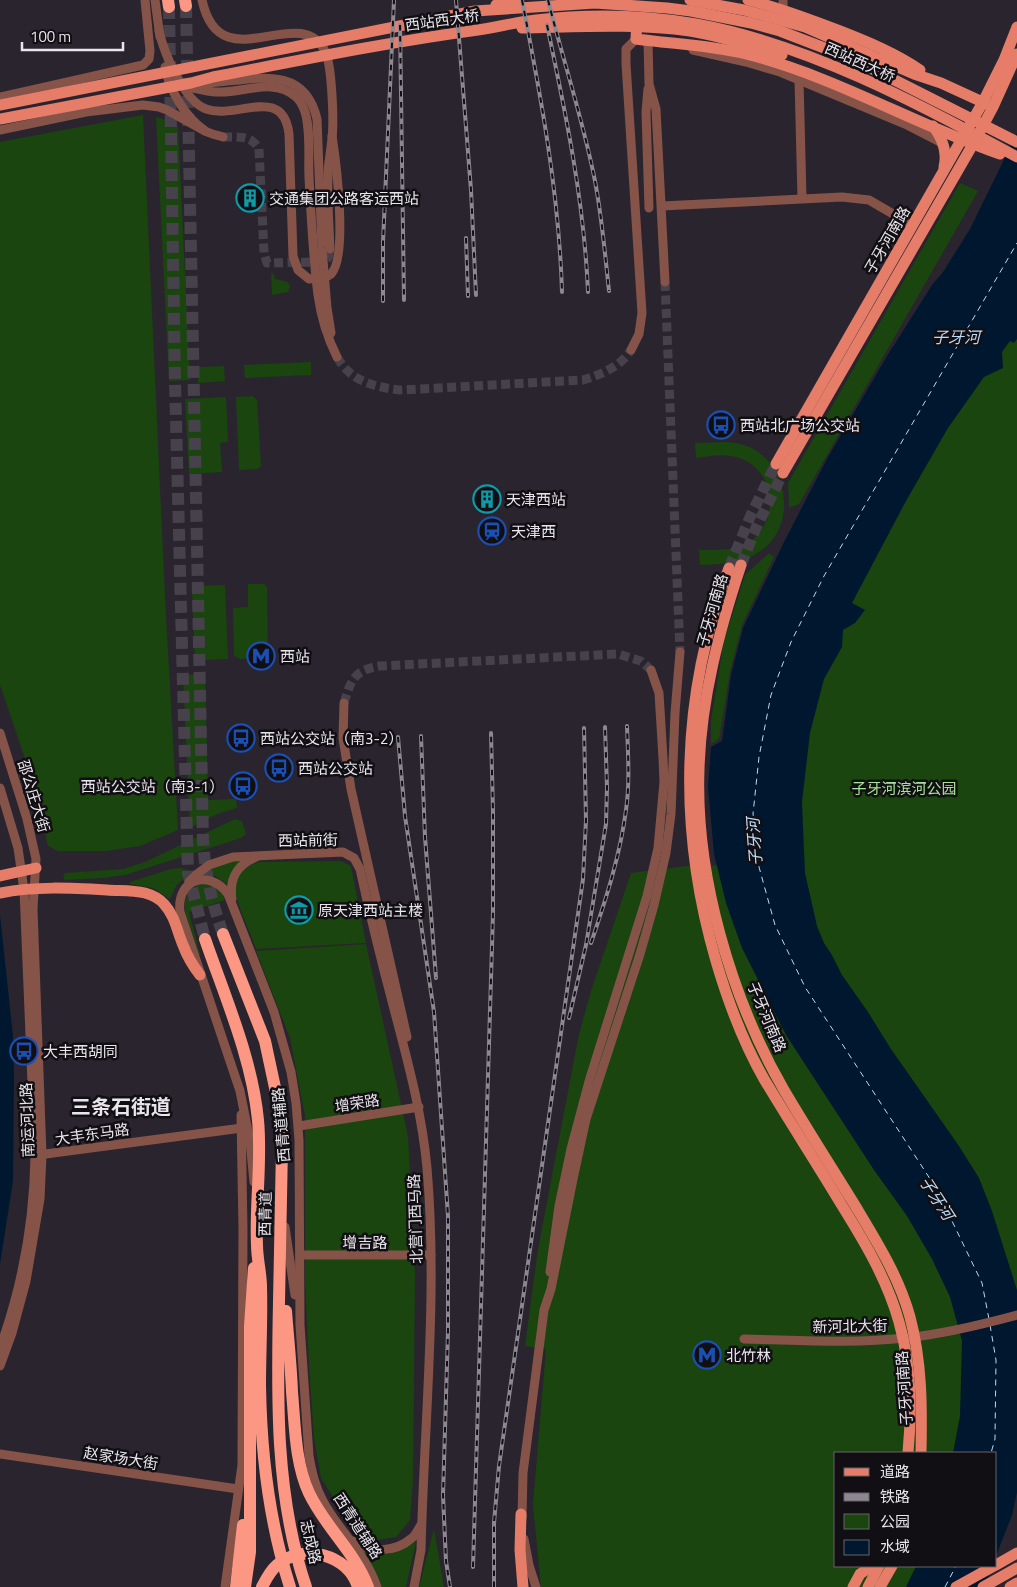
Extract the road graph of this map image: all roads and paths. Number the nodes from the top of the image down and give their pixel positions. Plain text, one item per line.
1 (145, 0) edge
2 (155, 0) edge
3 (202, 0) edge
4 (517, 0) edge
5 (638, 0) edge
6 (690, 0) edge
7 (748, 0) edge
8 (783, 4) edge
9 (475, 12) junction
10 (1017, 27) edge
11 (485, 29) junction
12 (159, 31) junction
13 (642, 40) junction
14 (1017, 54) edge
15 (115, 72) junction
16 (801, 75) junction
17 (941, 83) junction
18 (649, 84) junction
19 (188, 85) junction
20 (173, 89) junction
21 (0, 97) edge
22 (0, 105) edge
23 (985, 106) junction
24 (124, 107) junction
25 (925, 117) junction
26 (0, 119) edge
27 (0, 130) edge
28 (205, 132) junction
29 (973, 135) junction
30 (332, 136) junction
31 (222, 137) tunnel mouth
32 (1017, 142) edge
33 (943, 144) junction
34 (960, 154) junction
35 (1017, 158) edge
36 (941, 176) junction
37 (802, 198) junction
38 (662, 206) junction
39 (649, 208) dead end
40 (912, 225) junction
41 (330, 249) dead end
42 (665, 282) tunnel mouth
43 (631, 350) tunnel mouth
44 (735, 566) tunnel mouth
45 (680, 652) tunnel mouth
46 (651, 670) tunnel mouth
47 (344, 703) tunnel mouth
48 (0, 733) edge
49 (0, 788) edge
50 (261, 854) junction
51 (354, 858) joint
52 (36, 868) junction
53 (22, 871) junction
54 (0, 876) edge
55 (186, 885) junction
56 (30, 890) junction
57 (1, 893) edge
58 (232, 902) junction
59 (223, 934) tunnel mouth
60 (205, 938) tunnel mouth
61 (200, 975) junction
62 (233, 1068) junction
63 (416, 1092) junction
64 (418, 1107) junction
65 (299, 1126) junction
66 (242, 1128) junction
67 (38, 1155) junction
68 (281, 1202) junction
69 (257, 1214) junction
70 (257, 1245) junction
71 (280, 1251) junction
72 (300, 1258) junction
73 (431, 1258) junction
74 (544, 1310) junction
75 (1017, 1315) edge
76 (905, 1323) junction
77 (300, 1325) junction
78 (915, 1337) junction
79 (744, 1339) dead end
80 (903, 1339) junction
81 (0, 1348) edge
82 (0, 1366) edge
83 (908, 1452) edge
84 (922, 1452) edge
85 (0, 1454) edge
86 (249, 1478) junction
87 (238, 1489) junction
88 (286, 1504) joint
89 (522, 1514) junction
90 (422, 1523) junction
91 (349, 1538) junction
92 (1017, 1553) edge
93 (997, 1564) edge
94 (870, 1567) edge
95 (878, 1567) edge
96 (891, 1567) edge
97 (991, 1567) edge
98 (1017, 1568) edge
99 (1017, 1584) edge
100 (225, 1587) edge
101 (236, 1587) edge
102 (245, 1587) edge
103 (262, 1587) edge
104 (290, 1587) edge
105 (306, 1587) edge
106 (358, 1587) edge
107 (368, 1587) edge
108 (377, 1587) edge
109 (414, 1587) edge
110 (523, 1587) edge
111 (536, 1587) edge
112 (852, 1587) edge
113 (868, 1587) edge
114 (880, 1587) edge
115 (956, 1587) edge
116 (983, 1587) edge
117 (1010, 1587) edge

1 - 15 street
2 - 12 street
3 - 30 street
4 - 9 main road
5 - 13 main road
6 - 17 main road
7 - 8 main road
8 - 17 main road
9 - 22 main road, 西站西大桥
9 - 32 main road, 西站西大桥
10 - 23 main road, 子牙河南路
11 - 19 main road, 西站西大桥
11 - 25 main road
11 - 35 main road, 西站西大桥
12 - 19 street
12 - 20 street
13 - 16 main road
13 - 18 street
13 - 43 street
14 - 23 main road, 子牙河南路
15 - 21 street
15 - 24 street
16 - 33 street
16 - 35 main road
16 - 37 street
17 - 23 main road
18 - 38 street
18 - 39 street
19 - 19 street
19 - 20 street
19 - 26 main road, 西站西大桥
19 - 30 street
20 - 28 street
23 - 29 main road, 子牙河南路
24 - 27 street
24 - 28 street
25 - 29 main road
25 - 33 main road
28 - 31 street
29 - 34 main road, 子牙河南路
30 - 41 street
33 - 34 street
33 - 36 main road
34 - 36 main road, 子牙河南路
34 - 40 main road, 子牙河南路
36 - 40 main road, 子牙河南路
37 - 38 street
37 - 40 street
38 - 42 street
44 - 76 main road, 子牙河南路
45 - 74 street
46 - 74 street
47 - 63 street
48 - 52 street, 邵公庄大街
49 - 53 street, 邵公庄大街
50 - 51 street, 西站前街
50 - 55 street, 西站前街
50 - 58 street
51 - 63 street, 北营门西马路
52 - 53 main road
52 - 56 street, 南运河北路
53 - 54 main road
53 - 56 street, 南运河北路
55 - 58 street, 西青道辅路
55 - 61 street
56 - 57 main road
56 - 61 main road
56 - 67 street, 南运河北路
58 - 65 street, 西青道辅路
59 - 68 highway, 西青道
60 - 69 highway, 西青道
61 - 62 street
62 - 66 street
62 - 69 street
63 - 64 street, 北营门西马路
64 - 65 street, 增荣路
64 - 73 street, 北营门西马路
65 - 72 street, 西青道辅路
66 - 67 street, 大丰东马路
66 - 87 street
67 - 81 street, 南运河北路
67 - 82 street, 南运河北路
68 - 71 highway, 西青道
68 - 77 street
69 - 70 highway, 西青道
70 - 86 highway
70 - 104 highway, 西青道
71 - 88 highway, 西青道
71 - 107 highway
72 - 73 street, 增吉路
72 - 77 street, 西青道辅路
73 - 90 street, 北营门西马路
74 - 89 street
75 - 78 street, 新河北大街
76 - 78 main road, 子牙河南路
76 - 80 main road, 子牙河南路
77 - 91 street, 西青道辅路
78 - 80 street, 新河北大街
78 - 84 main road, 子牙河南路
79 - 80 street, 新河北大街
80 - 83 main road, 子牙河南路
85 - 87 street, 赵家场大街
86 - 101 highway
86 - 102 highway
87 - 100 street
88 - 105 highway, 志成路
89 - 110 main road
89 - 111 street
90 - 91 street
90 - 109 street, 北营门西马路
91 - 108 street, 西青道辅路
92 - 93 main road
94 - 112 main road
95 - 113 main road
96 - 114 main road
97 - 115 main road
98 - 116 main road
99 - 117 main road
103 - 106 highway

